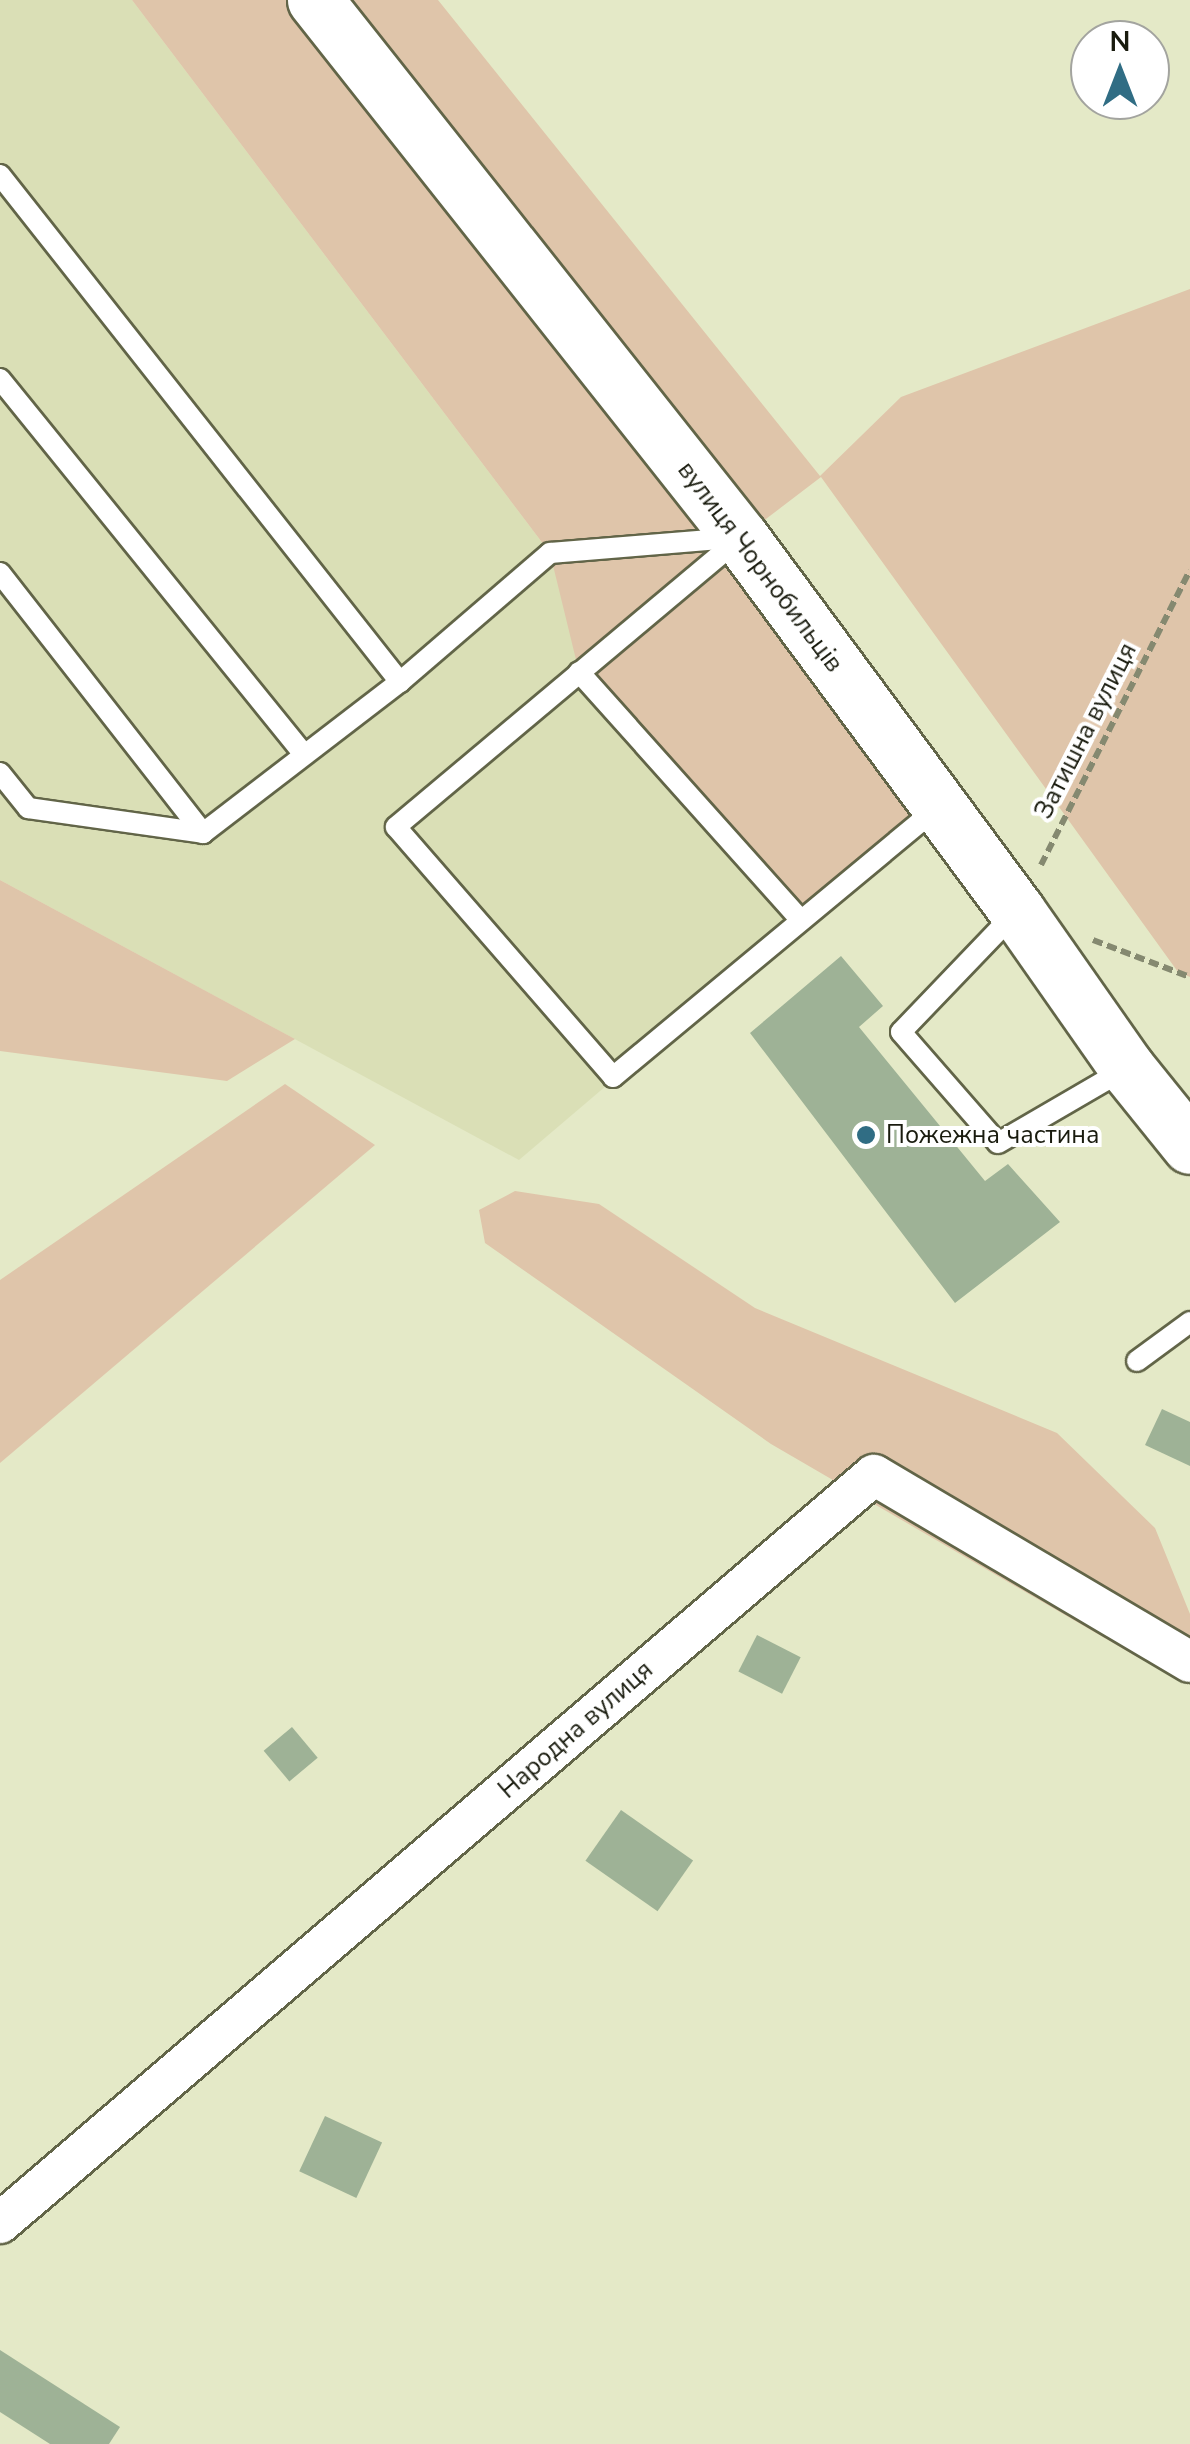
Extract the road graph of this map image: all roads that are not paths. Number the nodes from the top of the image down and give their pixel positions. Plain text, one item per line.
1 (315, 0) edge
2 (0, 175) edge
3 (0, 379) edge
4 (741, 538) junction
5 (0, 573) edge
6 (578, 672) junction
7 (400, 682) junction
8 (304, 754) junction
9 (0, 773) edge
10 (937, 808) junction
11 (203, 834) junction
12 (1018, 910) junction
13 (801, 920) junction
14 (1127, 1068) junction
15 (1190, 1146) edge
16 (1190, 1322) edge
17 (1138, 1361) dead end
18 (1190, 1662) edge
19 (0, 2223) edge

1 - 4 street, вулиця Чорнобильців
2 - 7 lane
3 - 8 lane
4 - 6 lane
4 - 7 lane
4 - 10 street, вулиця Чорнобильців
5 - 11 lane
6 - 13 lane
6 - 13 lane
7 - 8 lane
8 - 11 lane
9 - 11 lane
10 - 12 street, вулиця Чорнобильців
10 - 13 lane
12 - 14 street, вулиця Чорнобильців
12 - 14 lane
14 - 15 street, вулиця Чорнобильців
16 - 17 lane
18 - 19 street, Народна вулиця

